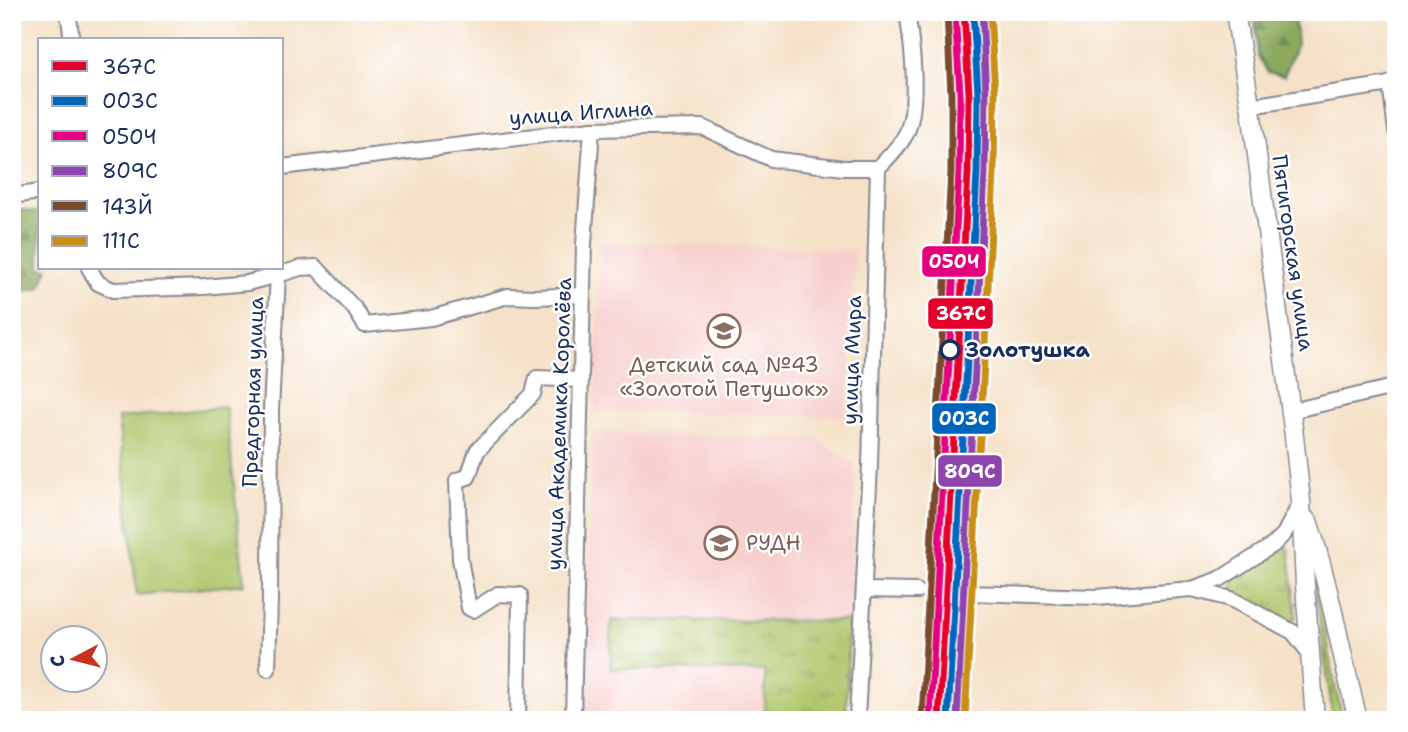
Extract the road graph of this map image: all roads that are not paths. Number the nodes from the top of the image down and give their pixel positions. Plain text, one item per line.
1 (68, 12) edge
2 (907, 12) edge
3 (1234, 12) edge
4 (72, 38) edge
5 (1393, 83) edge
6 (1250, 106) junction
7 (592, 129) junction
8 (1396, 131) edge
9 (284, 167) edge
10 (878, 168) junction
11 (38, 192) edge
12 (12, 195) edge
13 (90, 270) edge
14 (278, 275) junction
15 (583, 295) junction
16 (581, 380) junction
17 (1396, 384) edge
18 (1291, 411) junction
19 (1301, 501) junction
20 (1192, 589) junction
21 (864, 590) junction
22 (917, 592) tunnel mouth
23 (968, 593) tunnel mouth
24 (1311, 656) junction
25 (268, 669) dead end
26 (518, 720) edge
27 (573, 720) edge
28 (856, 720) edge
29 (1315, 720) edge
30 (1358, 720) edge

1 - 4 street
2 - 10 street
3 - 6 main road, Пятигорская улица
5 - 6 street
5 - 8 street
6 - 18 main road, Пятигорская улица
7 - 9 street, улица Иглина
7 - 10 street, улица Иглина
7 - 15 street, улица Академика Королёва
10 - 21 street, улица Мира
11 - 12 street
13 - 14 street, Предгорная улица
14 - 15 street
14 - 25 street, Предгорная улица
15 - 16 street, улица Академика Королёва
16 - 26 street
16 - 27 street, улица Академика Королёва
17 - 18 street
18 - 19 main road, Пятигорская улица
19 - 20 street
19 - 24 main road, Пятигорская улица
19 - 30 main road, Пятигорская улица
20 - 23 street
20 - 24 street
21 - 22 street
21 - 28 street, улица Мира
24 - 29 main road, Пятигорская улица

